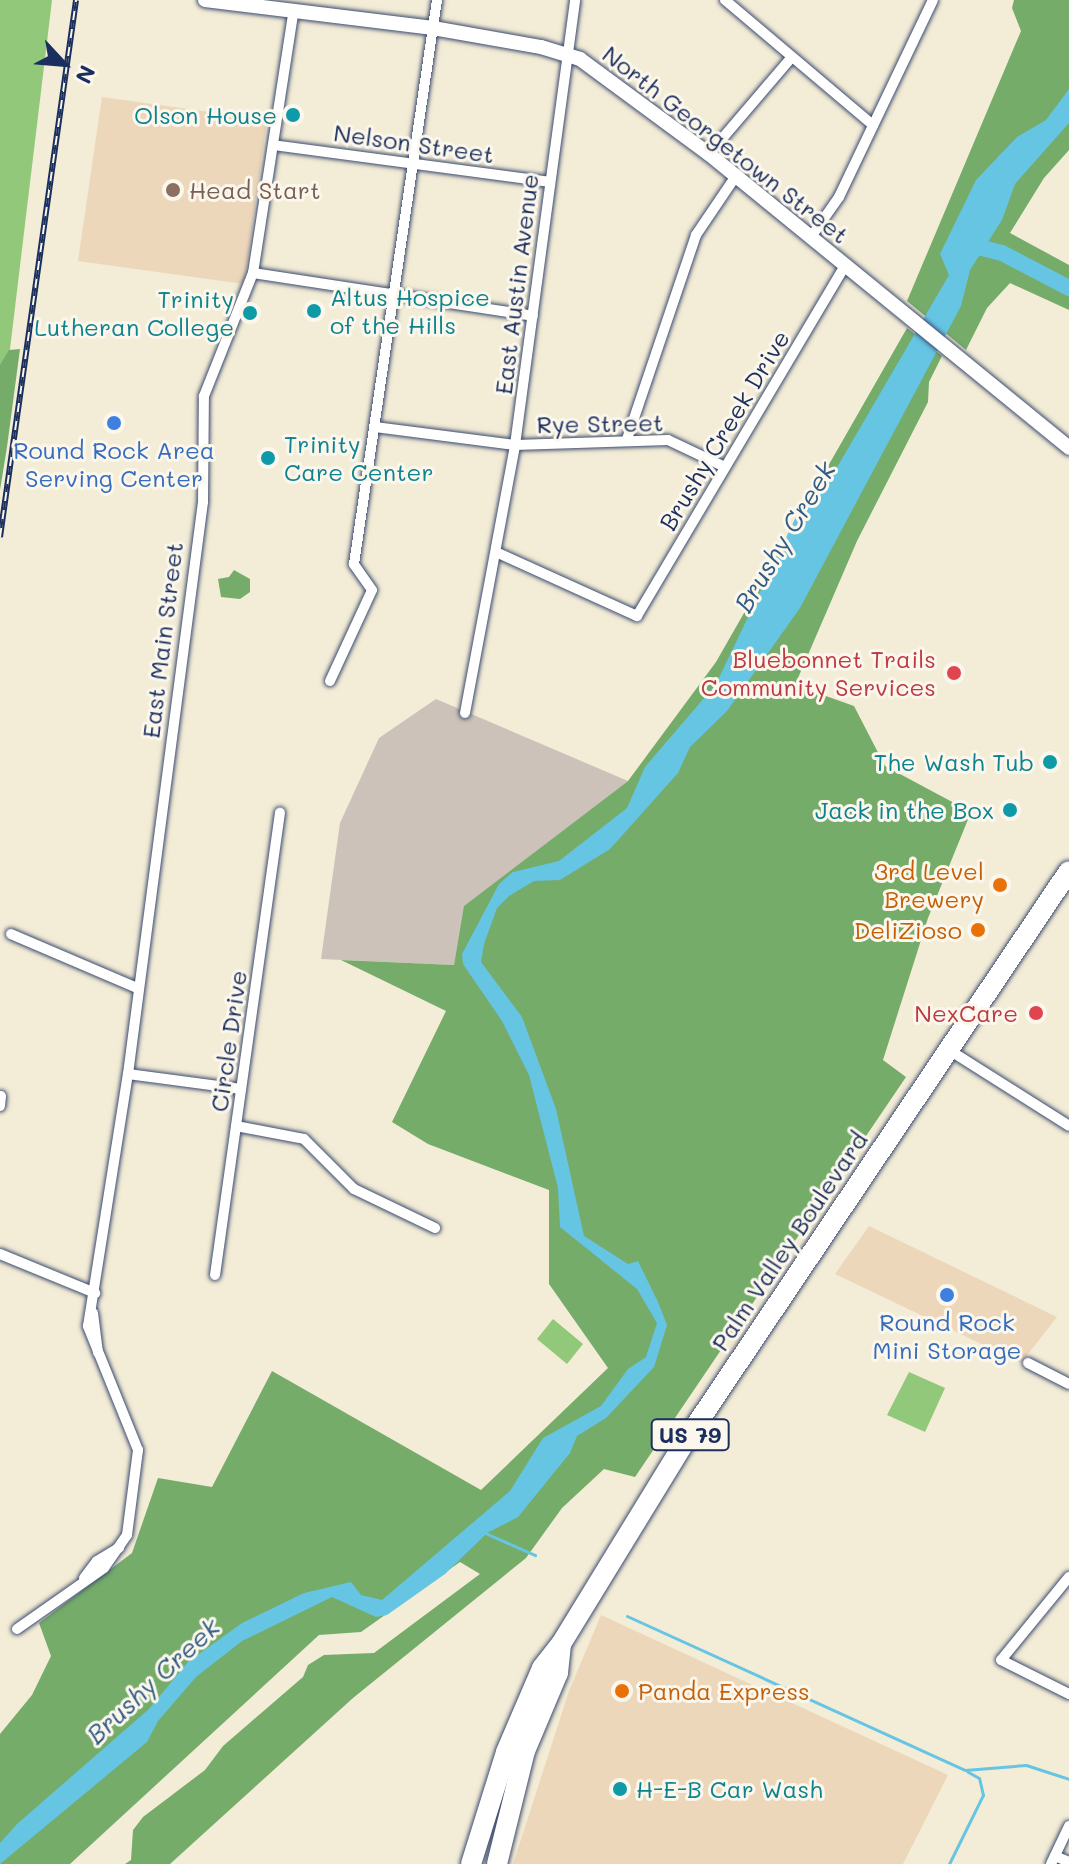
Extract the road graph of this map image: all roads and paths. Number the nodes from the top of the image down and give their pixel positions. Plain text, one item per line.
1 (205, 0) edge
2 (437, 0) edge
3 (575, 0) edge
4 (725, 0) edge
5 (933, 0) edge
6 (295, 5) edge
7 (433, 28) junction
8 (566, 54) junction
9 (790, 59) junction
10 (873, 125) junction
11 (273, 145) junction
12 (709, 154) junction
13 (413, 163) junction
14 (736, 176) junction
15 (550, 182) junction
16 (811, 237) junction
17 (845, 265) junction
18 (253, 273) junction
19 (395, 293) junction
20 (533, 316) junction
21 (375, 427) junction
22 (627, 439) junction
23 (515, 445) junction
24 (1069, 448) edge
25 (725, 467) junction
26 (496, 552) junction
27 (330, 681) dead end
28 (465, 713) dead end
29 (280, 813) dead end
30 (1069, 871) edge
31 (1063, 894) edge
32 (11, 934) dead end
33 (137, 988) junction
34 (949, 1050) junction
35 (128, 1074) junction
36 (241, 1089) junction
37 (236, 1126) junction
38 (1069, 1126) edge
39 (435, 1228) dead end
40 (0, 1254) edge
41 (215, 1275) dead end
42 (95, 1293) junction
43 (1028, 1363) dead end
44 (1069, 1384) edge
45 (1069, 1577) edge
46 (17, 1629) dead end
47 (561, 1644) junction
48 (1069, 1694) edge
49 (1069, 1826) edge
50 (1053, 1860) edge
51 (1069, 1862) edge
52 (471, 1864) edge
53 (497, 1864) edge

1 - 6 street, North Georgetown Street
2 - 7 street
3 - 8 street, East Austin Avenue
4 - 9 street
5 - 10 street
6 - 7 street, North Georgetown Street
6 - 11 street, East Main Street
7 - 8 street, North Georgetown Street
7 - 13 street
8 - 12 street, North Georgetown Street
8 - 15 street, East Austin Avenue
9 - 10 street
9 - 12 street
10 - 16 street
11 - 13 street, Nelson Street
11 - 18 street, East Main Street
12 - 14 street, North Georgetown Street
13 - 15 street, Nelson Street
13 - 19 street
14 - 16 street, North Georgetown Street
14 - 22 street
15 - 20 street, East Austin Avenue
16 - 17 street, North Georgetown Street
17 - 24 street, North Georgetown Street
17 - 25 street, Brushy Creek Drive
18 - 19 street
18 - 33 street, East Main Street
19 - 20 street
19 - 21 street
20 - 23 street, East Austin Avenue
21 - 23 street, Rye Street
21 - 27 street
22 - 23 street, Rye Street
22 - 25 street, Rye Street
23 - 26 street, East Austin Avenue
25 - 26 street, Brushy Creek Drive
26 - 28 street, East Austin Avenue
29 - 36 street, Circle Drive
30 - 31 highway, Palm Valley Boulevard / US 79
31 - 34 highway, Palm Valley Boulevard / US 79
32 - 33 street
33 - 35 street, East Main Street
34 - 38 street
34 - 47 highway, Palm Valley Boulevard / US 79
35 - 36 street
35 - 42 street, East Main Street
36 - 37 street, Circle Drive
37 - 39 street
37 - 41 street, Circle Drive
40 - 42 street
42 - 46 street, East Main Street
43 - 44 street
45 - 48 street
47 - 52 highway, Palm Valley Boulevard / US 79
47 - 53 highway, Palm Valley Boulevard / US 79
49 - 50 street
50 - 51 street

